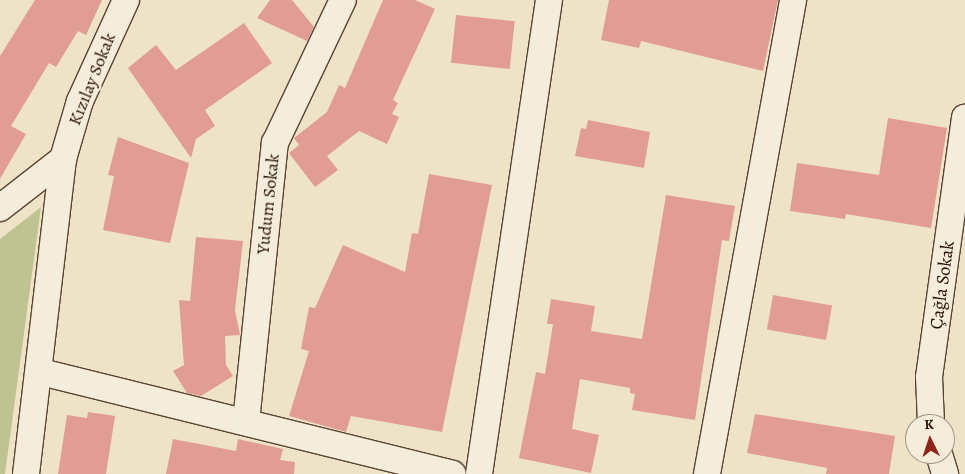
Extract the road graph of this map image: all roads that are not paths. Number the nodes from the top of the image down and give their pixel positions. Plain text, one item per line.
1 (126, 0) edge
2 (343, 0) edge
3 (549, 0) edge
4 (793, 0) edge
5 (965, 116) edge
6 (63, 159) junction
7 (0, 208) edge
8 (41, 372) junction
9 (930, 414) edge
10 (246, 422) junction
11 (26, 474) edge
12 (452, 474) edge
13 (479, 474) edge
14 (708, 474) edge

1 - 6 street, Kızılay Sokak
2 - 10 street, Yudum Sokak
3 - 13 street
4 - 14 street
5 - 9 street, Çağla Sokak
6 - 7 street
6 - 8 street, Kızılay Sokak
8 - 10 street
8 - 11 street, Kızılay Sokak
10 - 12 street

